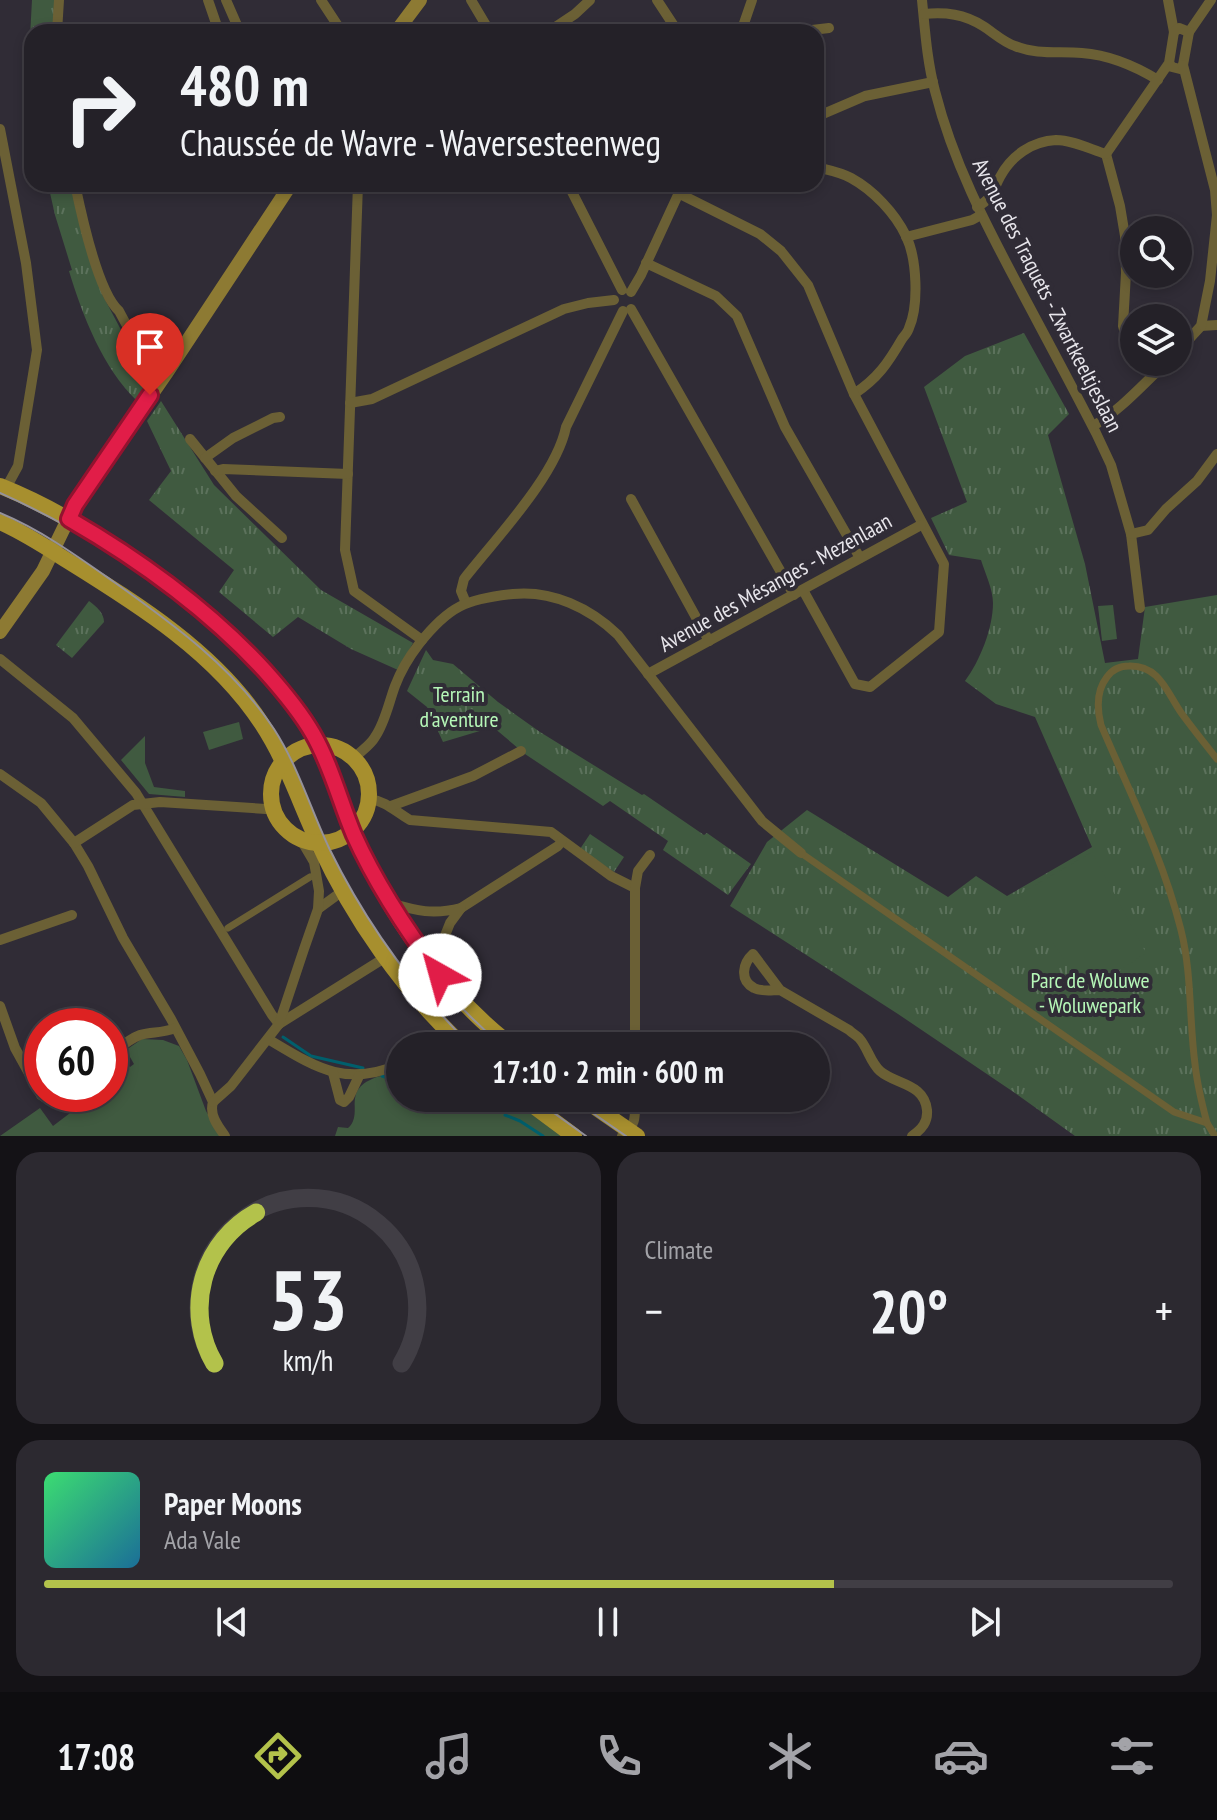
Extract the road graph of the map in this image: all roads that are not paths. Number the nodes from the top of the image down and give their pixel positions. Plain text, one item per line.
1 (59, 0) edge
2 (208, 0) edge
3 (226, 0) edge
4 (321, 0) edge
5 (420, 0) edge
6 (471, 0) edge
7 (590, 0) edge
8 (657, 0) edge
9 (752, 0) edge
10 (922, 0) edge
11 (1168, 0) edge
12 (1211, 0) edge
13 (924, 14) junction
14 (58, 24) edge
15 (216, 24) edge
16 (236, 24) edge
17 (337, 24) edge
18 (402, 24) edge
19 (485, 24) edge
20 (561, 24) edge
21 (673, 24) edge
22 (744, 24) edge
23 (829, 28) dead end
24 (824, 29) edge
25 (1174, 32) junction
26 (1189, 32) junction
27 (1169, 63) junction
28 (1183, 65) junction
29 (1158, 80) junction
30 (933, 82) junction
31 (824, 114) edge
32 (0, 129) edge
33 (1106, 154) junction
34 (824, 168) edge
35 (79, 192) edge
36 (287, 192) edge
37 (358, 192) edge
38 (572, 192) edge
39 (680, 192) edge
40 (686, 192) edge
41 (979, 211) junction
42 (906, 237) junction
43 (646, 263) junction
44 (626, 291) junction
45 (614, 300) junction
46 (1124, 304) edge
47 (627, 310) junction
48 (1217, 325) edge
49 (1201, 326) junction
50 (1192, 336) edge
51 (1149, 376) edge
52 (160, 379) junction
53 (854, 394) junction
54 (350, 403) junction
55 (280, 417) dead end
56 (1093, 426) junction
57 (190, 439) dead end
58 (1217, 457) edge
59 (205, 458) junction
60 (215, 471) junction
61 (348, 474) junction
62 (3, 487) edge
63 (631, 499) dead end
64 (69, 519) junction
65 (0, 522) edge
66 (921, 525) junction
67 (1131, 534) junction
68 (282, 538) dead end
69 (53, 551) junction
70 (860, 558) junction
71 (798, 592) junction
72 (466, 603) junction
73 (1140, 608) dead end
74 (0, 632) edge
75 (422, 640) junction
76 (709, 641) junction
77 (0, 659) edge
78 (648, 674) junction
79 (318, 745) junction
80 (521, 751) dead end
81 (354, 759) junction
82 (1217, 759) edge
83 (284, 761) junction
84 (0, 774) edge
85 (368, 798) junction
86 (142, 803) junction
87 (391, 806) junction
88 (272, 807) junction
89 (352, 831) junction
90 (301, 840) junction
91 (562, 841) junction
92 (74, 843) junction
93 (319, 844) junction
94 (801, 853) joint
95 (650, 855) dead end
96 (310, 877) dead end
97 (635, 888) junction
98 (344, 890) junction
99 (390, 903) junction
100 (461, 908) junction
101 (318, 909) junction
102 (72, 915) dead end
103 (228, 928) dead end
104 (0, 940) edge
105 (386, 957) junction
106 (440, 975) junction
107 (780, 990) dead end
108 (0, 1006) edge
109 (279, 1024) junction
110 (175, 1028) junction
111 (448, 1032) edge
112 (496, 1032) edge
113 (635, 1032) edge
114 (268, 1039) junction
115 (128, 1042) edge
116 (24, 1064) edge
117 (386, 1069) edge
118 (333, 1073) junction
119 (359, 1076) junction
120 (213, 1102) junction
121 (542, 1112) edge
122 (600, 1112) edge
123 (634, 1112) edge
124 (1207, 1123) junction
125 (629, 1134) edge
126 (225, 1136) edge
127 (574, 1136) edge
128 (912, 1136) edge
129 (1215, 1136) edge

1 - 14 street
2 - 15 street
3 - 16 street
4 - 17 street
5 - 18 main road
6 - 19 street
7 - 20 street
8 - 21 street
9 - 22 street
10 - 13 street, Avenue des Traquets - Zwartkeeltjeslaan
11 - 25 street
12 - 26 street
13 - 29 street
13 - 30 street, Avenue des Traquets - Zwartkeeltjeslaan
23 - 24 street
25 - 26 street
25 - 27 street
26 - 28 street
27 - 28 street
27 - 29 street
28 - 49 street
29 - 33 street
30 - 31 street
30 - 41 street, Avenue des Traquets - Zwartkeeltjeslaan
32 - 62 street
33 - 41 street
33 - 46 street
34 - 42 street
35 - 52 street
36 - 52 main road
37 - 54 street
38 - 44 street
39 - 43 street
40 - 53 street
41 - 42 street
41 - 56 street, Avenue des Traquets - Zwartkeeltjeslaan
42 - 53 street
43 - 44 street
43 - 70 street
44 - 45 street
44 - 47 street
45 - 47 street
45 - 54 street
47 - 71 street
47 - 72 street
48 - 49 street
49 - 50 street
51 - 56 street
52 - 64 main road
53 - 66 street
54 - 61 street
55 - 59 street
56 - 67 street, Avenue des Traquets - Zwartkeeltjeslaan
57 - 59 street
58 - 67 street
59 - 60 street
60 - 61 street
60 - 68 street
61 - 75 street
62 - 64 main road
63 - 76 street
64 - 69 main road
64 - 79 main road
65 - 69 main road
66 - 70 street, Avenue des Mésanges - Mezenlaan
66 - 71 street
67 - 73 street, Avenue des Traquets - Zwartkeeltjeslaan
69 - 74 main road
69 - 83 main road
70 - 71 street, Avenue des Mésanges - Mezenlaan
71 - 76 street, Avenue des Mésanges - Mezenlaan
72 - 75 street
72 - 78 street
75 - 81 street
76 - 78 street, Avenue des Mésanges - Mezenlaan
77 - 86 street
78 - 94 street
79 - 81 main road
79 - 83 main road
79 - 89 main road
80 - 87 street
81 - 85 main road
82 - 124 street
83 - 88 main road
83 - 93 main road
84 - 92 street
85 - 87 street
85 - 89 main road
86 - 88 street
86 - 92 street
86 - 109 street
87 - 91 street
88 - 90 main road
89 - 93 main road
89 - 99 main road
90 - 93 main road
90 - 101 street
91 - 97 street
91 - 100 street
92 - 110 street
93 - 98 main road
94 - 124 street
95 - 97 street
96 - 103 street
97 - 113 street
98 - 101 street
98 - 105 main road
99 - 100 street
99 - 106 main road
100 - 106 street
101 - 109 street
102 - 104 street
105 - 109 street
105 - 111 main road
106 - 112 main road
107 - 128 street
108 - 116 street
109 - 114 street
110 - 115 street
110 - 120 street
114 - 118 street
114 - 120 street
117 - 119 street
118 - 119 street
118 - 119 street
120 - 126 street
121 - 127 main road
122 - 125 main road
123 - 125 street
124 - 129 street

